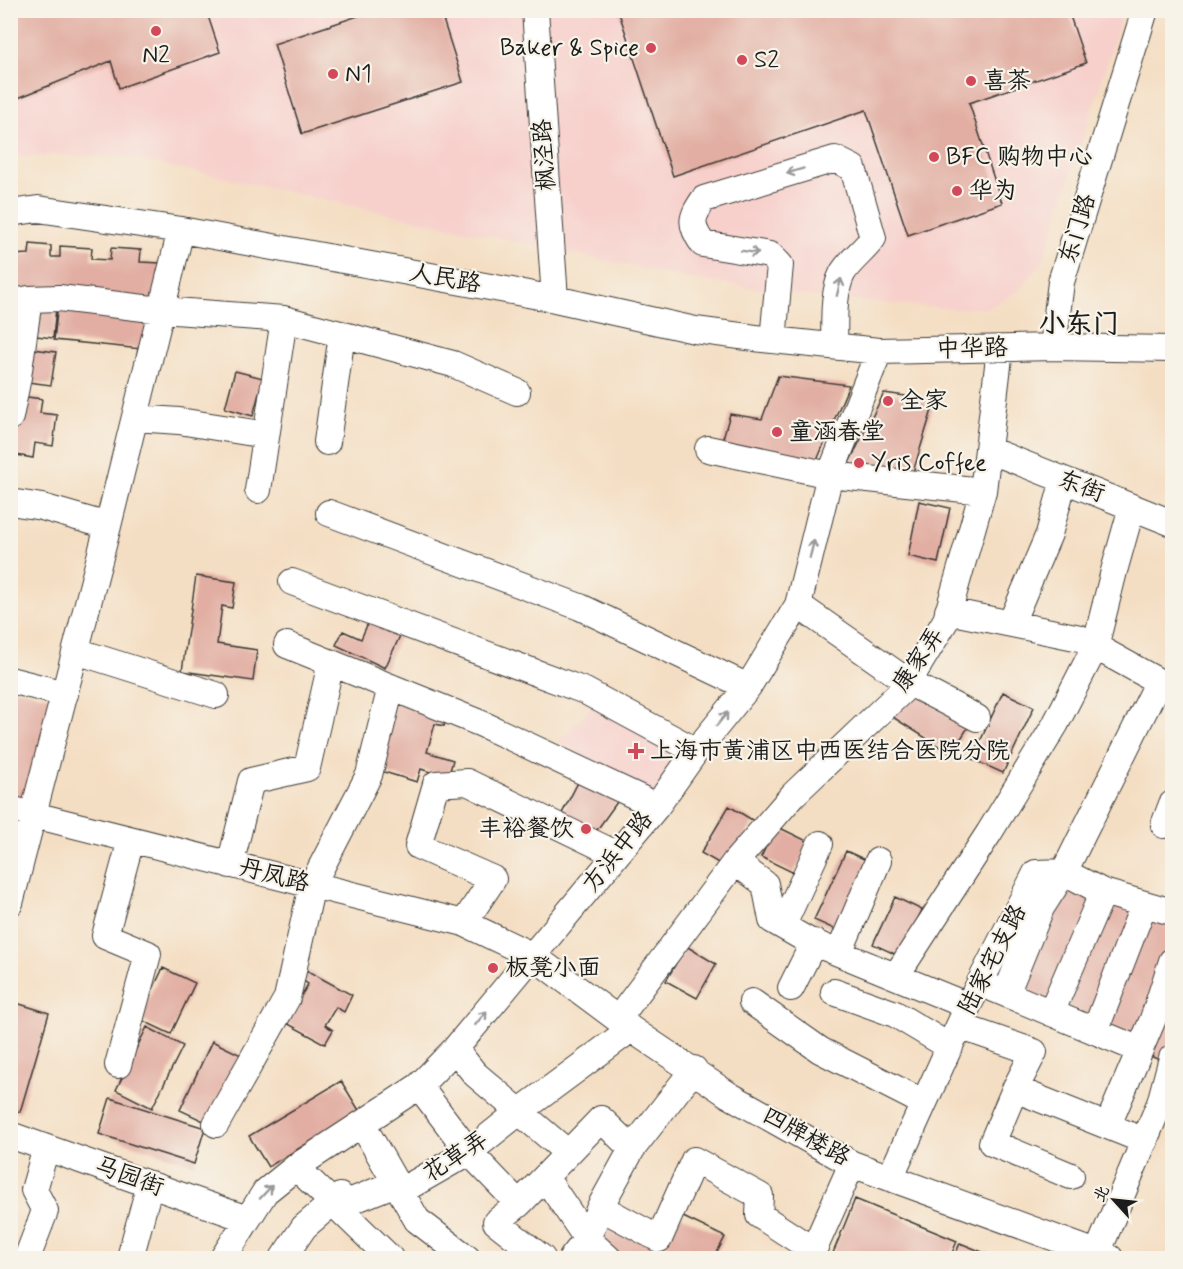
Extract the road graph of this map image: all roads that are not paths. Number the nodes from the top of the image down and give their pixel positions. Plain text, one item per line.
1 (536, 10) edge
2 (1145, 10) edge
3 (10, 213) edge
4 (181, 230) junction
5 (555, 299) junction
6 (20, 301) edge
7 (162, 310) junction
8 (285, 319) junction
9 (342, 334) junction
10 (773, 340) junction
11 (834, 345) junction
12 (1053, 347) junction
13 (1000, 349) junction
14 (1173, 349) edge
15 (879, 351) junction
16 (517, 392) dead end
17 (10, 417) edge
18 (135, 418) junction
19 (266, 435) junction
20 (327, 442) dead end
21 (708, 449) dead end
22 (989, 450) junction
23 (830, 475) junction
24 (1064, 480) junction
25 (258, 490) dead end
26 (983, 491) junction
27 (10, 502) edge
28 (1132, 507) junction
29 (329, 513) dead end
30 (1173, 523) edge
31 (108, 526) junction
32 (292, 582) dead end
33 (798, 605) junction
34 (948, 611) junction
35 (1011, 623) junction
36 (287, 645) dead end
37 (1095, 647) junction
38 (76, 651) junction
39 (331, 663) junction
40 (10, 680) edge
41 (908, 682) junction
42 (1166, 686) edge
43 (391, 687) junction
44 (748, 687) junction
45 (65, 694) junction
46 (216, 695) dead end
47 (977, 718) dead end
48 (696, 750) junction
49 (657, 806) junction
50 (23, 812) edge
51 (131, 840) junction
52 (820, 844) dead end
53 (616, 854) junction
54 (879, 861) dead end
55 (735, 862) junction
56 (230, 865) junction
57 (1064, 872) junction
58 (312, 885) junction
59 (1103, 892) junction
60 (10, 903) edge
61 (1144, 904) junction
62 (1173, 912) edge
63 (464, 923) junction
64 (783, 926) junction
65 (814, 942) junction
66 (839, 953) junction
67 (533, 956) junction
68 (1173, 961) edge
69 (896, 976) junction
70 (980, 983) junction
71 (791, 988) dead end
72 (834, 992) dead end
73 (1006, 994) junction
74 (752, 1002) dead end
75 (1051, 1012) junction
76 (624, 1024) junction
77 (959, 1026) junction
78 (1095, 1031) junction
79 (455, 1049) junction
80 (1140, 1050) junction
81 (1173, 1058) edge
82 (118, 1065) dead end
83 (694, 1069) junction
84 (419, 1086) junction
85 (1015, 1089) junction
86 (924, 1103) junction
87 (1166, 1106) edge
88 (519, 1112) junction
89 (216, 1124) dead end
90 (362, 1124) junction
91 (1108, 1125) junction
92 (10, 1135) edge
93 (1145, 1141) junction
94 (46, 1148) junction
95 (632, 1149) junction
96 (469, 1152) junction
97 (568, 1153) junction
98 (852, 1164) junction
99 (296, 1167) junction
100 (1071, 1176) dead end
101 (544, 1177) junction
102 (890, 1178) junction
103 (396, 1182) junction
104 (150, 1184) junction
105 (333, 1203) junction
106 (519, 1204) junction
107 (600, 1208) junction
108 (247, 1219) junction
109 (579, 1249) edge
110 (812, 1254) edge
111 (1103, 1256) edge
112 (27, 1258) edge
113 (130, 1258) edge
114 (223, 1258) edge
115 (284, 1258) edge
116 (390, 1258) edge
117 (467, 1258) edge
118 (542, 1258) edge
119 (608, 1258) edge

1 - 5 street, 枫泾路
2 - 12 street, 东门路
3 - 4 street, 人民路
4 - 5 street, 人民路
4 - 7 street
5 - 10 street, 人民路
6 - 7 street
6 - 17 street
7 - 8 street
7 - 18 street
8 - 9 street
8 - 19 street
9 - 16 street
9 - 20 street
10 - 11 street, 人民路
11 -> 10 street
11 - 15 street, 人民路
12 - 13 street, 中华路
12 - 14 street, 中华路
13 - 15 street, 中华路
13 - 22 street, 康家弄
15 - 23 street, 方浜中路
18 - 19 street
18 - 31 street
19 - 25 street
21 - 23 street
22 - 24 street, 东街
22 - 26 street, 康家弄
23 - 26 street
33 -> 23 street, 方浜中路
24 - 28 street, 东街
24 - 35 street
26 - 34 street, 康家弄
27 - 31 street
28 - 30 street, 东街
28 - 37 street
29 - 44 street
31 - 38 street
32 - 48 street
33 - 41 street
33 - 44 street, 方浜中路
34 - 35 street
34 - 41 street, 康家弄
35 - 37 street
36 - 39 street
37 - 42 street
37 - 69 street
38 - 45 street
38 - 46 street
39 - 43 street
39 - 56 street
40 - 45 street
41 - 47 street
41 - 55 street, 康家弄
42 - 57 street
43 - 49 street
43 - 58 street
48 -> 44 street, 方浜中路
45 - 50 street
48 - 49 street, 方浜中路
49 - 53 street, 方浜中路
50 - 51 street, 丹凤路
50 - 60 street
51 - 56 street, 丹凤路
51 - 82 street
52 - 64 street
53 - 63 street
53 - 67 street, 方浜中路
54 - 66 street
55 - 64 street
55 - 76 street, 康家弄
56 - 58 street, 丹凤路
57 - 59 street
57 - 70 street, 陆家宅支路
57 - 73 street
58 - 63 street, 丹凤路
58 - 89 street
59 - 61 street
59 - 75 street
61 - 62 street
61 - 78 street
63 - 67 street, 丹凤路
64 - 65 street
65 - 66 street
65 - 71 street
66 - 69 street
67 - 76 street, 四牌楼路
79 -> 67 street, 方浜中路
68 - 80 street
69 - 77 street
70 - 73 street
70 - 77 street, 陆家宅支路
72 - 77 street
73 - 75 street
74 - 86 street
75 - 78 street
76 - 83 street, 四牌楼路
76 - 88 street, 花草弄
77 - 85 street
77 - 86 street, 陆家宅支路
78 - 80 street
79 - 84 street, 方浜中路
79 - 88 street
80 - 91 street
81 - 87 street
83 - 95 street
83 - 98 street, 四牌楼路
84 - 90 street, 方浜中路
84 - 96 street
85 - 91 street
85 - 100 street
86 - 102 street, 陆家宅支路
87 - 93 street
88 - 96 street, 花草弄
88 - 97 street
90 - 99 street, 方浜中路
90 - 103 street
91 - 93 street
92 - 94 street, 马园街
93 - 111 street
94 - 104 street, 马园街
94 - 112 street
95 - 97 street
95 - 107 street
96 - 103 street, 花草弄
96 - 106 street
97 - 101 street
98 - 102 street, 四牌楼路
98 - 110 street
99 - 105 street
108 -> 99 street, 方浜中路
101 - 106 street
101 - 109 street
102 - 111 street, 四牌楼路
103 - 105 street, 花草弄
103 - 117 street
104 - 108 street, 马园街
104 - 113 street
105 - 115 street, 花草弄
105 - 116 street
106 - 118 street
107 - 109 street
107 - 110 street
108 - 114 street, 方浜中路
109 - 119 street

